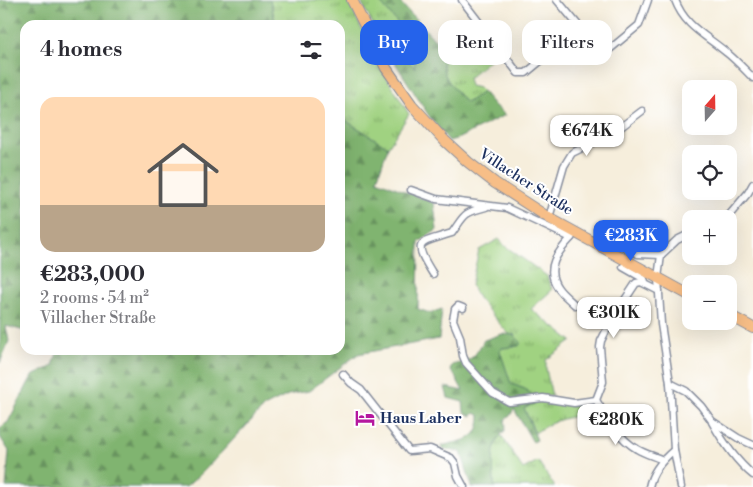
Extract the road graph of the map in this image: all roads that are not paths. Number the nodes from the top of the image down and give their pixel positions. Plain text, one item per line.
1 (352, 0) edge
2 (462, 0) edge
3 (557, 0) edge
4 (648, 0) edge
5 (674, 0) edge
6 (612, 47) edge
7 (753, 78) edge
8 (642, 111) dead end
9 (753, 184) edge
10 (411, 190) dead end
11 (489, 206) junction
12 (734, 210) edge
13 (549, 218) junction
14 (573, 235) junction
15 (682, 238) edge
16 (597, 244) junction
17 (661, 255) junction
18 (623, 268) dead end
19 (433, 274) dead end
20 (658, 278) junction
21 (644, 284) junction
22 (659, 291) junction
23 (682, 291) edge
24 (575, 305) dead end
25 (463, 308) dead end
26 (737, 319) edge
27 (753, 328) edge
28 (344, 374) dead end
29 (670, 382) junction
30 (596, 400) junction
31 (712, 421) junction
32 (753, 445) edge
33 (674, 450) junction
34 (663, 460) junction
35 (753, 475) edge
36 (464, 487) edge
37 (649, 487) edge
38 (681, 487) edge

1 - 13 main road, Villacher Straße
2 - 3 street
4 - 6 street
5 - 7 street
8 - 13 street
9 - 12 street
10 - 11 street
11 - 14 street
11 - 19 street
13 - 14 main road, Villacher Straße
14 - 16 main road, Villacher Straße
14 - 24 street
15 - 17 street
16 - 17 street
16 - 20 main road, Villacher Straße
17 - 20 street
18 - 21 street
20 - 22 street
20 - 23 main road, Villacher Straße
21 - 22 street
21 - 30 street
22 - 29 street
25 - 30 street
26 - 27 main road
28 - 36 street
29 - 31 street
29 - 33 street
30 - 34 street
31 - 32 street
31 - 35 street
33 - 34 street
33 - 38 street
34 - 37 street

